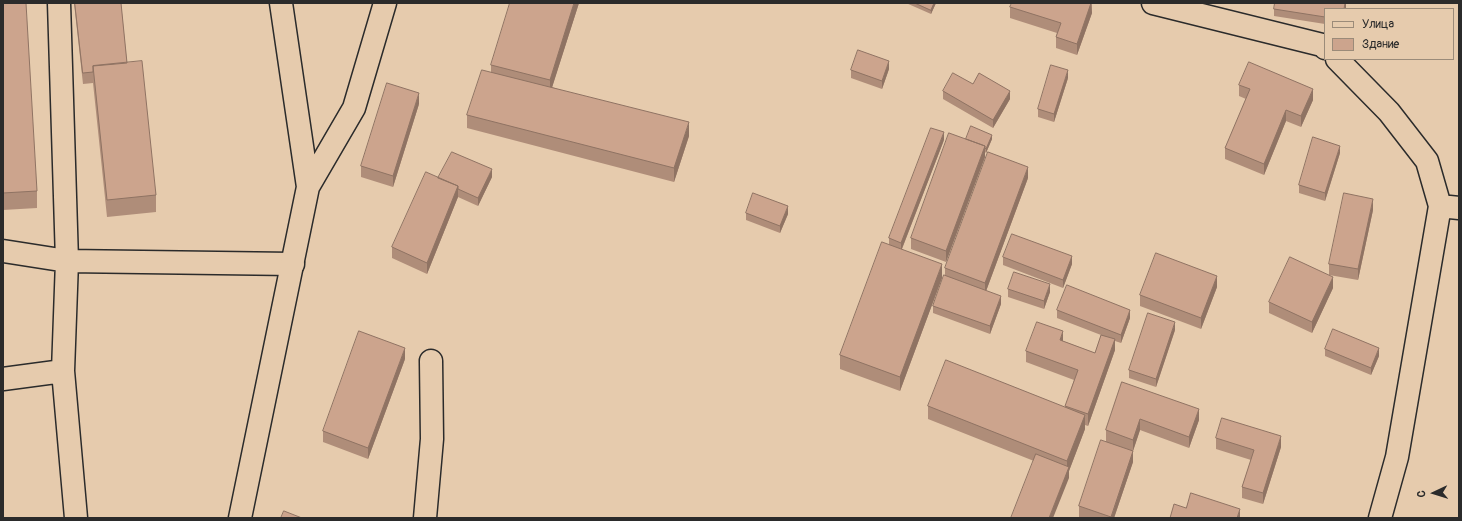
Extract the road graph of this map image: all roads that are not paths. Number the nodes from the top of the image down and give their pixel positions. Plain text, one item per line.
1 (58, 3) edge
2 (281, 3) edge
3 (385, 3) edge
4 (1153, 3) edge
5 (1324, 47) edge
6 (1337, 60) edge
7 (308, 187) junction
8 (1450, 207) edge
9 (3, 250) edge
10 (67, 261) junction
11 (292, 264) junction
12 (431, 361) dead end
13 (64, 371) junction
14 (3, 379) edge
15 (76, 518) edge
16 (240, 518) edge
17 (425, 518) edge
18 (1380, 518) edge

1 - 10 street
2 - 7 street
3 - 7 street
4 - 5 street
6 - 8 street
7 - 11 street
8 - 18 street
9 - 10 street
10 - 11 street
10 - 13 street
11 - 16 street
12 - 17 street
13 - 14 street
13 - 15 street

